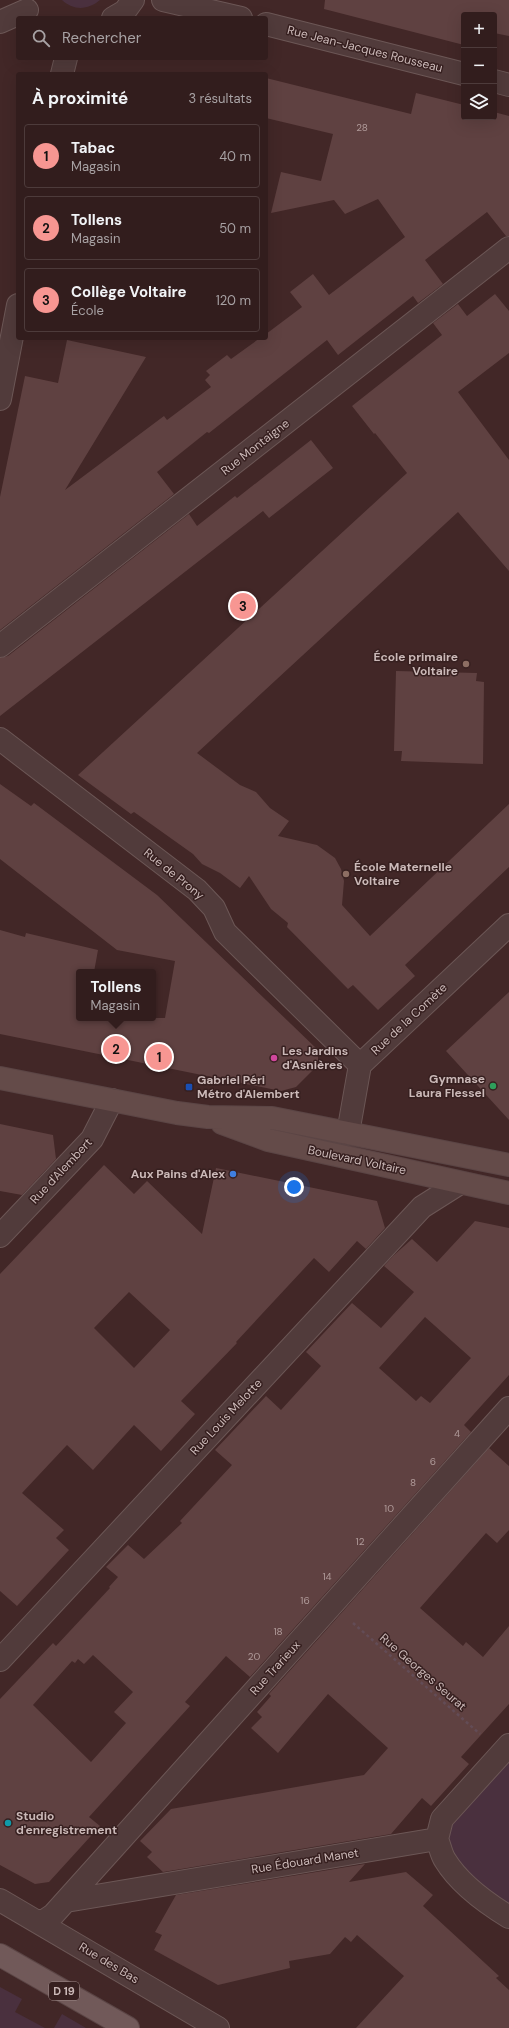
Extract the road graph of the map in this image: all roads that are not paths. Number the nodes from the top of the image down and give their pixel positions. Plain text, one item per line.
1 (133, 0) edge
2 (163, 0) edge
3 (28, 9) edge
4 (116, 16) edge
5 (232, 16) edge
6 (0, 22) edge
7 (268, 25) edge
8 (66, 60) edge
9 (62, 72) edge
10 (461, 73) edge
11 (497, 82) edge
12 (509, 85) edge
13 (509, 248) edge
14 (16, 315) edge
15 (0, 399) edge
16 (0, 646) edge
17 (0, 739) edge
18 (509, 925) edge
19 (360, 1065) junction
20 (0, 1078) edge
21 (112, 1100) junction
22 (208, 1118) junction
23 (348, 1133) junction
24 (509, 1165) edge
25 (460, 1183) junction
26 (509, 1193) edge
27 (0, 1236) edge
28 (509, 1408) edge
29 (0, 1660) edge
30 (505, 1749) edge
31 (437, 1839) junction
32 (0, 1900) edge
33 (66, 1901) junction
34 (509, 1917) edge
35 (38, 1921) junction
36 (0, 1955) edge
37 (128, 2028) edge
38 (218, 2028) edge

1 - 4 street
2 - 5 street
3 - 6 street
7 - 10 street, Rue Jean-Jacques Rousseau
8 - 9 street
11 - 12 street
13 - 16 street, Rue Montaigne
14 - 15 street
17 - 19 street, Rue de Prony
18 - 19 street, Rue de la Comète
19 - 23 street
20 - 21 main road, Boulevard Voltaire
21 - 22 main road, Boulevard Voltaire
21 - 27 street, Rue d'Alembert
22 - 23 main road, Boulevard Voltaire
22 - 25 main road, Boulevard Voltaire
23 - 24 main road, Boulevard Voltaire
25 - 26 main road, Boulevard Voltaire
25 - 29 street, Rue Louis Melotte
28 - 33 street, Rue Trarieux
30 - 31 street
31 - 33 street, Rue Édouard Manet
31 - 34 street
32 - 35 street, Rue des Bas
33 - 35 street, Rue Trarieux
35 - 38 street, Rue des Bas
36 - 37 main road, D 19

